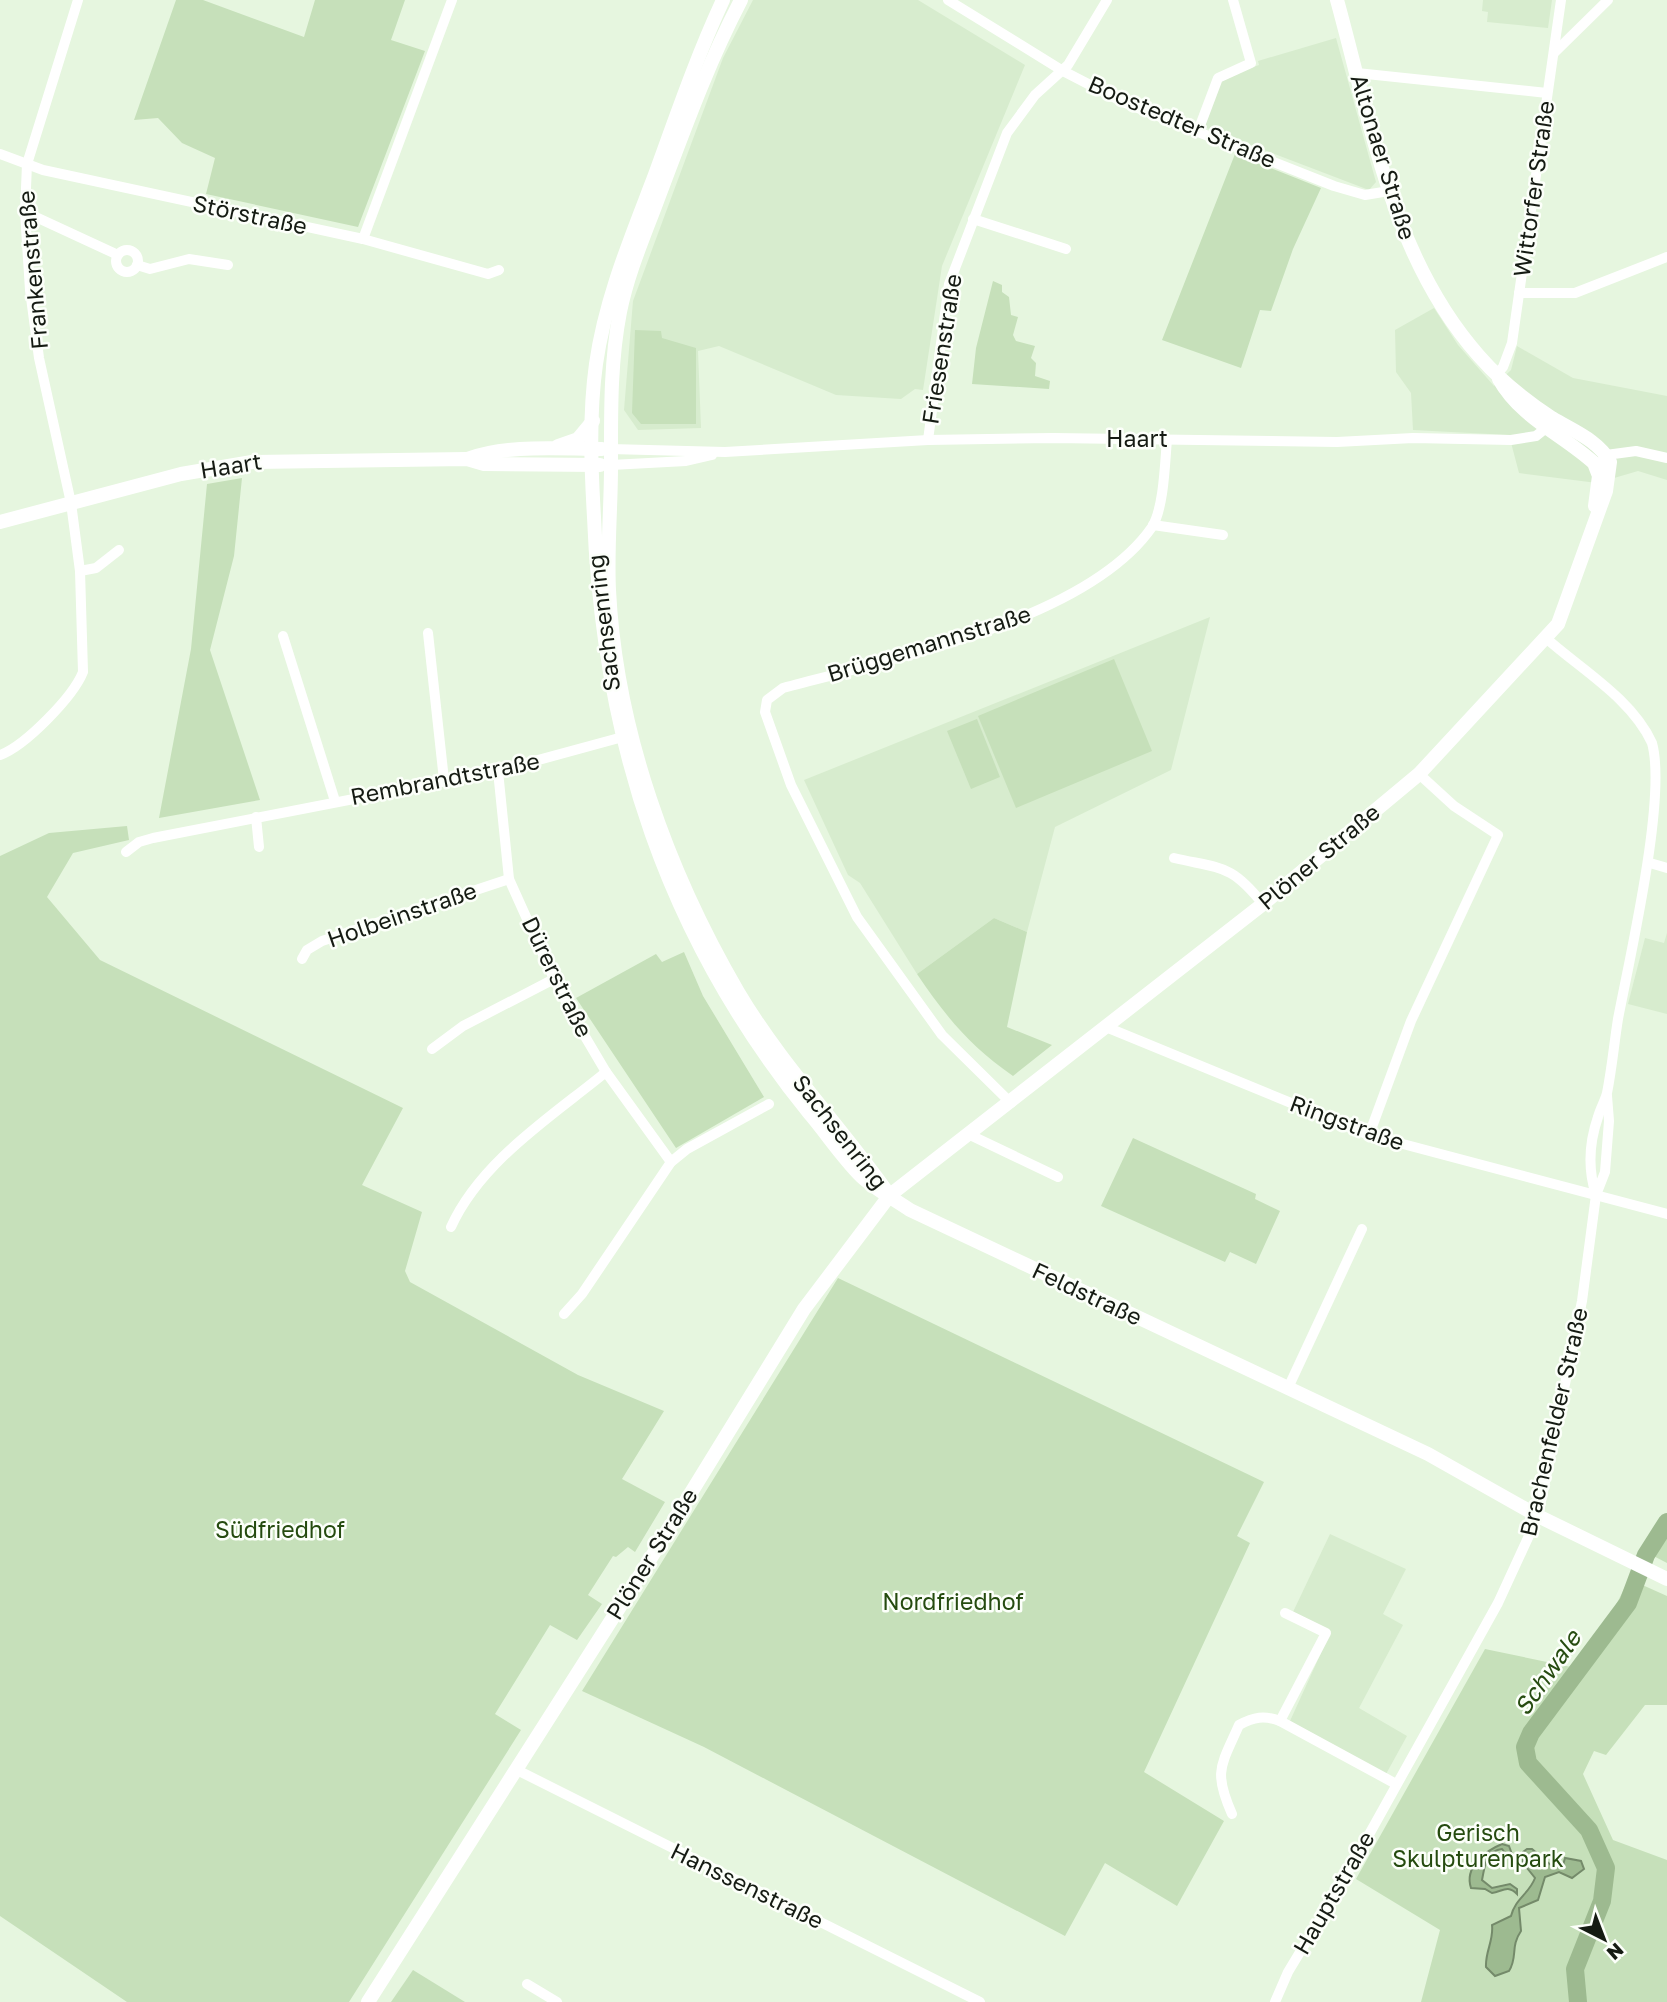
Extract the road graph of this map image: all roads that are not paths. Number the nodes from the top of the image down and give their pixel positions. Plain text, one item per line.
1 (78, 0) edge
2 (452, 0) edge
3 (723, 0) edge
4 (741, 0) edge
5 (948, 0) edge
6 (1107, 0) edge
7 (1233, 0) edge
8 (1337, 0) edge
9 (1561, 0) edge
10 (1608, 0) edge
11 (1554, 53) junction
12 (1063, 71) junction
13 (1357, 73) junction
14 (1547, 93) junction
15 (1198, 131) junction
16 (0, 154) edge
17 (27, 164) junction
18 (1389, 191) junction
19 (25, 212) junction
20 (973, 219) junction
21 (362, 239) junction
22 (1066, 249) dead end
23 (1667, 257) edge
24 (228, 265) dead end
25 (499, 270) dead end
26 (1519, 293) junction
27 (1496, 374) junction
28 (593, 421) junction
29 (1567, 427) junction
30 (1546, 428) junction
31 (1167, 439) junction
32 (928, 440) junction
33 (543, 449) junction
34 (592, 449) junction
35 (610, 449) junction
36 (1580, 450) junction
37 (1636, 451) junction
38 (725, 452) junction
39 (1606, 455) junction
40 (1667, 458) edge
41 (467, 459) junction
42 (593, 465) junction
43 (611, 465) junction
44 (1597, 468) junction
45 (1610, 476) junction
46 (71, 503) junction
47 (1594, 517) junction
48 (0, 522) edge
49 (1153, 525) junction
50 (1223, 535) dead end
51 (119, 550) dead end
52 (80, 571) junction
53 (428, 633) dead end
54 (283, 636) dead end
55 (1547, 639) junction
56 (627, 736) junction
57 (0, 755) edge
58 (498, 771) junction
59 (1419, 774) junction
60 (444, 780) junction
61 (335, 801) junction
62 (256, 817) junction
63 (259, 847) dead end
64 (126, 852) dead end
65 (1174, 859) dead end
66 (1650, 863) junction
67 (1667, 869) edge
68 (509, 879) junction
69 (1263, 904) junction
70 (302, 959) dead end
71 (554, 979) junction
72 (1106, 1027) junction
73 (432, 1049) dead end
74 (606, 1072) junction
75 (769, 1104) dead end
76 (1011, 1104) junction
77 (970, 1135) junction
78 (1369, 1135) junction
79 (671, 1162) junction
80 (1058, 1177) dead end
81 (890, 1195) junction
82 (1596, 1195) junction
83 (1667, 1214) edge
84 (451, 1227) dead end
85 (1362, 1229) dead end
86 (564, 1314) dead end
87 (1288, 1388) junction
88 (1538, 1516) junction
89 (1661, 1576) edge
90 (1285, 1613) dead end
91 (1280, 1721) junction
92 (515, 1769) junction
93 (1396, 1784) junction
94 (1232, 1814) dead end
95 (527, 1984) dead end
96 (368, 2002) edge
97 (557, 2002) edge
98 (980, 2002) edge
99 (1275, 2002) edge

1 - 17 street, Frankenstraße
2 - 21 street
3 - 28 main road, Sachsenring
4 - 35 main road, Sachsenring
5 - 12 street, Boostedter Straße
6 - 12 street, Friesenstraße
7 - 15 street
8 - 13 main road, Altonaer Straße
9 - 11 street, Wittorfer Straße
10 - 11 street
11 - 14 street, Wittorfer Straße
12 - 15 street, Boostedter Straße
12 - 20 street, Friesenstraße
13 - 14 street
13 - 18 main road, Altonaer Straße
14 - 26 street, Wittorfer Straße
15 - 18 street, Boostedter Straße
16 - 17 street, Störstraße
17 - 19 street, Frankenstraße
17 - 21 street, Störstraße
18 - 27 main road, Altonaer Straße
19 - 24 street
19 - 46 street, Frankenstraße
20 - 22 street
20 - 32 street, Friesenstraße
21 - 25 street, Störstraße
23 - 26 street
26 - 27 street, Wittorfer Straße
27 - 29 main road, Altonaer Straße
27 - 30 main road, Altonaer Straße
28 - 33 main road
28 - 34 main road, Sachsenring
29 - 30 main road
29 - 39 main road, Altonaer Straße
30 - 31 street, Haart
30 - 36 main road, Altonaer Straße
31 - 32 street, Haart
31 - 49 street, Brüggemannstraße
32 - 38 street, Haart
33 - 34 main road, Haart
33 - 41 main road, Haart
34 - 35 main road, Haart
34 - 42 main road, Sachsenring
35 - 38 street, Haart
35 - 43 main road, Sachsenring
36 - 39 main road, Altonaer Straße
36 - 44 main road, Altonaer Straße
37 - 39 street
37 - 40 street
37 - 45 street
38 - 43 street, Haart
39 - 44 street
39 - 45 main road
41 - 42 main road, Haart
41 - 46 main road, Haart
42 - 43 main road, Haart
42 - 56 main road, Sachsenring
43 - 56 main road, Sachsenring
44 - 47 main road, Plöner Straße
45 - 47 main road, Plöner Straße
46 - 48 main road, Haart
46 - 52 street, Frankenstraße
47 - 55 main road, Plöner Straße
49 - 50 street
49 - 76 street, Brüggemannstraße
51 - 52 street
52 - 57 street, Frankenstraße
53 - 60 street
54 - 61 street
55 - 59 main road, Plöner Straße
55 - 66 street, Brachenfelder Straße
56 - 58 street, Rembrandtstraße
56 - 81 main road, Sachsenring
58 - 60 street, Rembrandtstraße
58 - 68 street, Dürerstraße
59 - 69 main road, Plöner Straße
59 - 78 street
60 - 61 street, Rembrandtstraße
61 - 62 street, Rembrandtstraße
62 - 63 street
62 - 64 street, Rembrandtstraße
65 - 69 street
66 - 67 street
66 - 82 street, Brachenfelder Straße
68 - 70 street, Holbeinstraße
68 - 71 street, Dürerstraße
69 - 72 main road, Plöner Straße
71 - 73 street
71 - 74 street, Dürerstraße
72 - 76 main road, Plöner Straße
72 - 78 street, Ringstraße
74 - 79 street, Dürerstraße
74 - 84 street
75 - 79 street
76 - 77 main road, Plöner Straße
77 - 80 street
77 - 81 main road, Plöner Straße
78 - 82 street, Ringstraße
79 - 86 street
81 - 87 main road, Feldstraße
81 - 92 main road, Plöner Straße
82 - 83 street, Ringstraße
82 - 88 street, Brachenfelder Straße
85 - 87 street
87 - 88 main road, Feldstraße
88 - 89 main road, Feldstraße
88 - 93 street, Brachenfelder Straße
90 - 91 street
91 - 93 street
91 - 94 street
92 - 96 main road, Plöner Straße
92 - 98 street, Hanssenstraße
93 - 99 street, Hauptstraße
95 - 97 street

